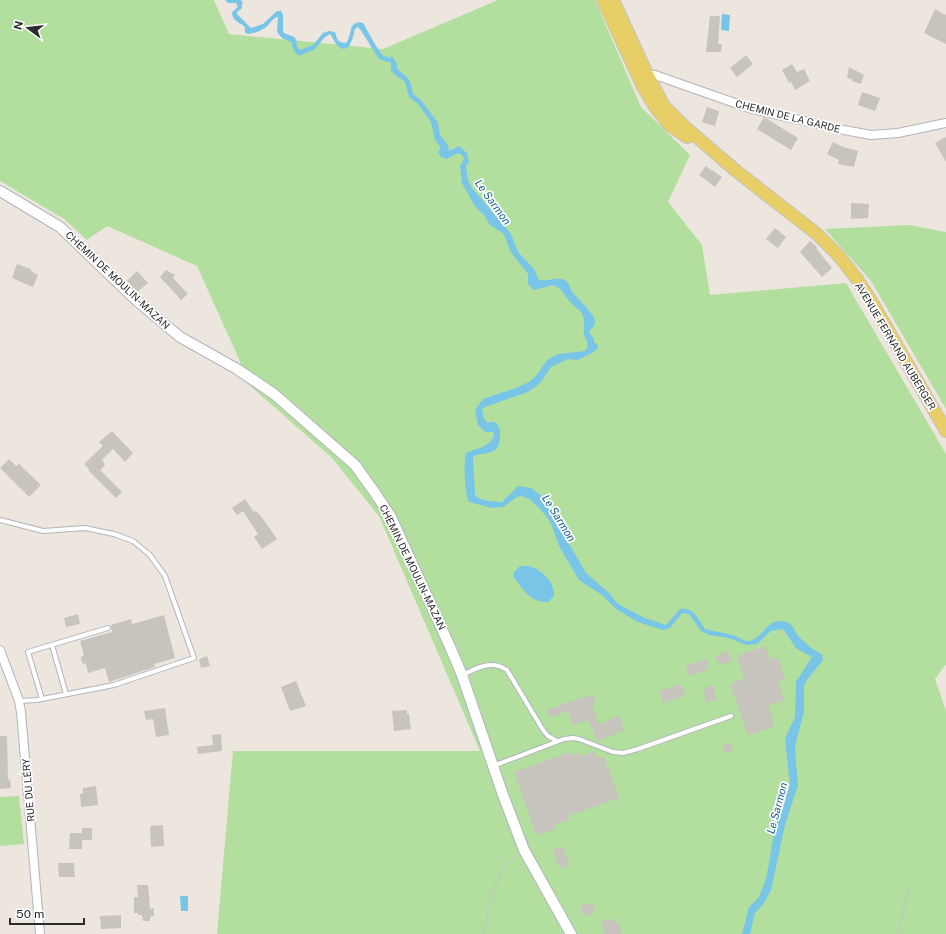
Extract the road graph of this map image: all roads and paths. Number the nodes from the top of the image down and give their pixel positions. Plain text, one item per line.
1 (603, 0) edge
2 (613, 0) edge
3 (613, 23) junction
4 (647, 74) junction
5 (946, 123) edge
6 (734, 170) junction
7 (0, 191) edge
8 (946, 430) edge
9 (0, 520) edge
10 (108, 628) dead end
11 (52, 645) junction
12 (0, 650) edge
13 (462, 675) junction
14 (66, 694) junction
15 (42, 699) junction
16 (19, 701) junction
17 (731, 716) dead end
18 (557, 742) junction
19 (494, 766) junction
20 (524, 850) junction
21 (909, 886) dead end
22 (40, 934) edge
23 (484, 934) edge
24 (571, 934) edge
25 (898, 934) edge

1 - 3 main road, AVENUE FERNAND AUBERGER
2 - 4 main road, AVENUE FERNAND AUBERGER
3 - 4 street
3 - 6 main road, AVENUE FERNAND AUBERGER
4 - 5 street, CHEMIN DE LA GARDE
4 - 6 main road, AVENUE FERNAND AUBERGER
6 - 8 main road, AVENUE FERNAND AUBERGER
7 - 13 street, CHEMIN DE MOULIN-MAZAN
9 - 14 lane
10 - 11 lane
11 - 14 lane
11 - 15 lane
12 - 16 street, RUE DU LÉRY
13 - 18 lane
13 - 19 street, CHEMIN DE MOULIN-MAZAN
14 - 15 lane
15 - 16 lane
16 - 22 street, RUE DU LÉRY
17 - 18 lane
18 - 19 lane
19 - 20 street, CHEMIN DE MOULIN-MAZAN
20 - 23 path
20 - 24 street, CHEMIN DE MOULIN-MAZAN
21 - 25 path

